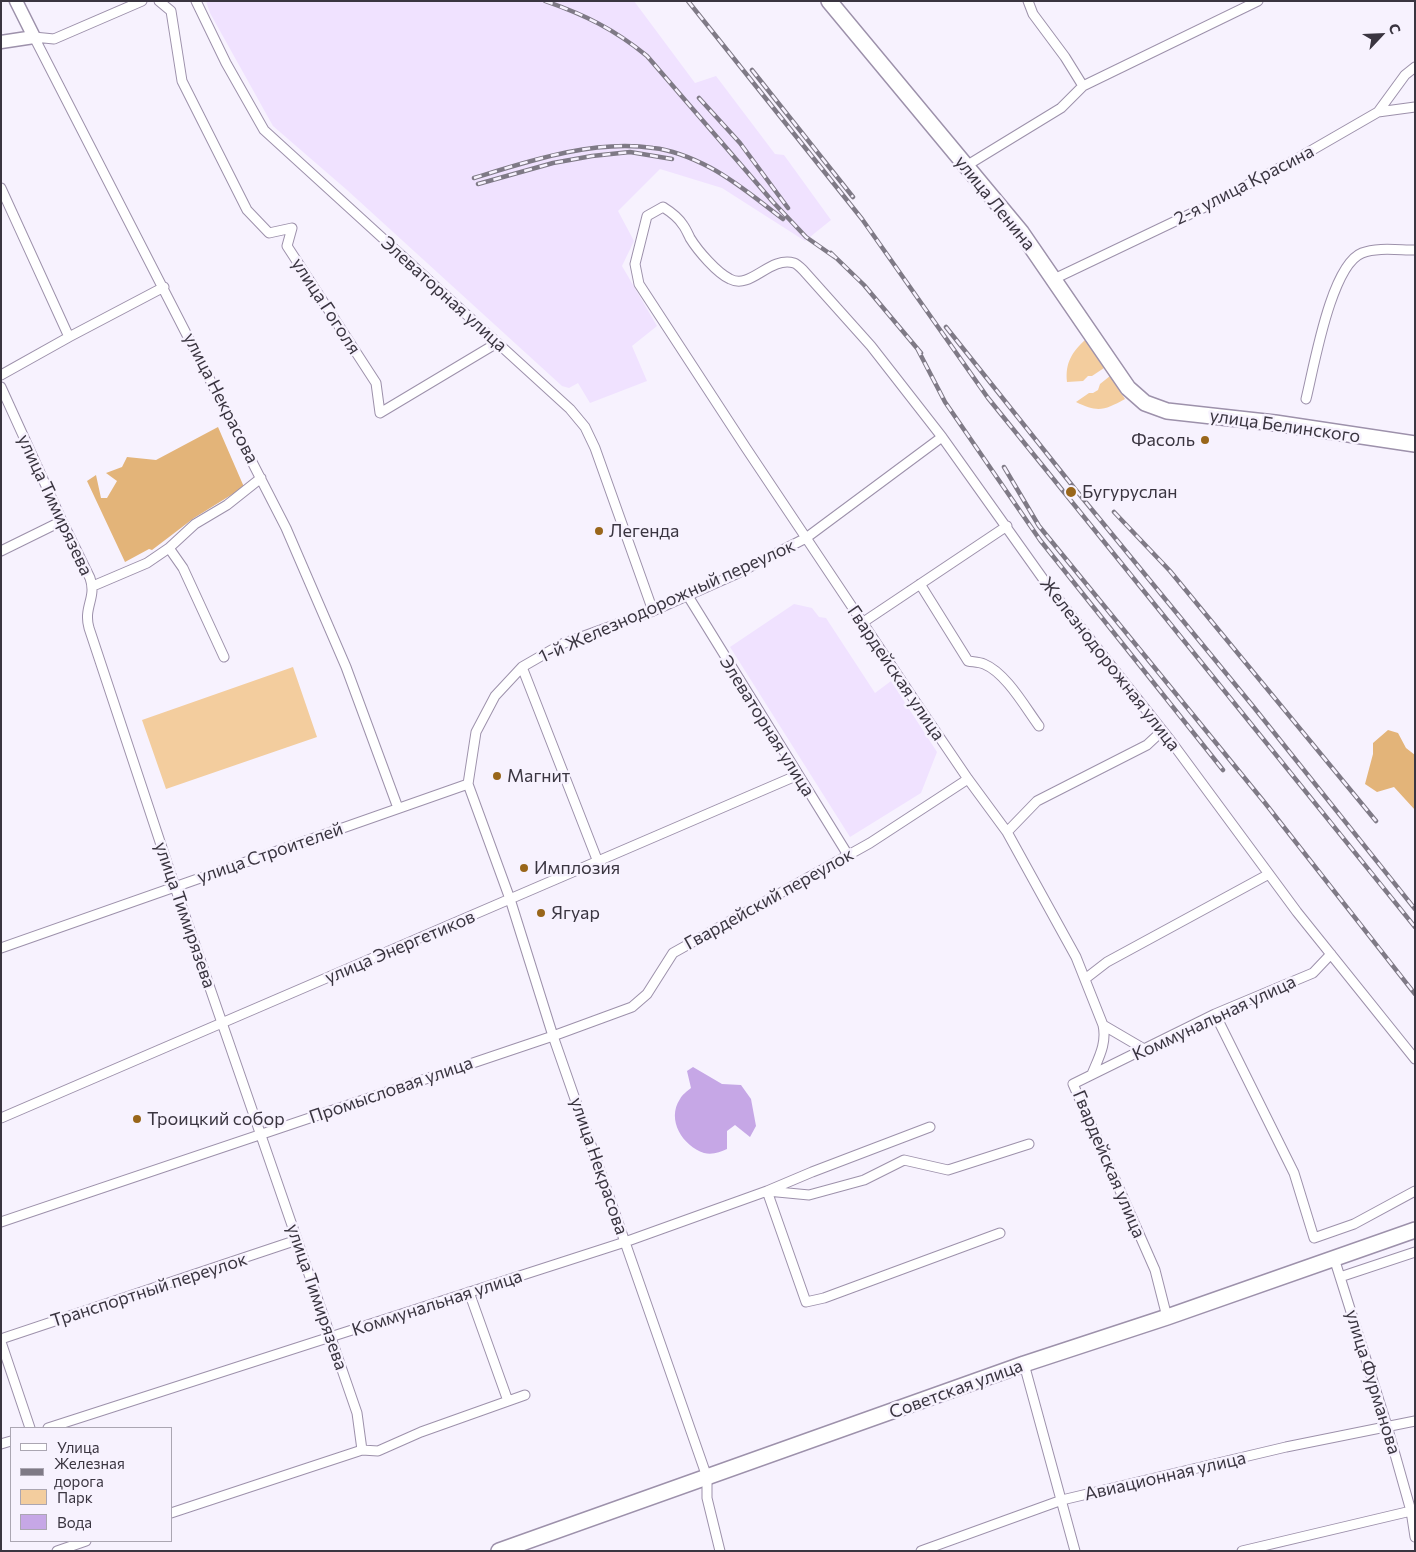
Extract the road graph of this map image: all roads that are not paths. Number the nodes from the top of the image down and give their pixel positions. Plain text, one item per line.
1 (16, 1) edge
2 (142, 1) edge
3 (159, 1) edge
4 (196, 1) edge
5 (829, 1) edge
6 (1028, 1) edge
7 (1258, 1) edge
8 (34, 37) junction
9 (1, 42) edge
10 (1415, 67) edge
11 (1083, 86) junction
12 (1415, 107) edge
13 (1378, 112) junction
14 (966, 166) junction
15 (1, 188) edge
16 (1415, 250) edge
17 (804, 270) joint
18 (1054, 279) junction
19 (164, 287) junction
20 (69, 337) junction
21 (497, 343) junction
22 (1, 375) edge
23 (1, 387) edge
24 (1306, 399) dead end
25 (1155, 408) joint
26 (942, 437) junction
27 (1415, 444) edge
28 (261, 478) junction
29 (62, 521) junction
30 (1007, 526) junction
31 (806, 538) junction
32 (169, 548) junction
33 (1, 551) edge
34 (920, 584) junction
35 (93, 586) junction
36 (688, 596) junction
37 (653, 611) junction
38 (862, 623) junction
39 (224, 657) dead end
40 (522, 666) junction
41 (1039, 726) dead end
42 (1162, 731) junction
43 (798, 775) junction
44 (968, 779) junction
45 (468, 784) junction
46 (398, 808) junction
47 (1007, 832) junction
48 (848, 855) junction
49 (598, 862) junction
50 (1269, 874) junction
51 (175, 887) junction
52 (510, 899) junction
53 (1, 948) edge
54 (1331, 954) junction
55 (1085, 979) junction
56 (1215, 1014) junction
57 (222, 1023) junction
58 (1103, 1025) junction
59 (553, 1036) junction
60 (1144, 1049) junction
61 (1415, 1059) edge
62 (1092, 1074) junction
63 (1, 1118) edge
64 (930, 1127) dead end
65 (260, 1134) junction
66 (1029, 1144) dead end
67 (767, 1191) junction
68 (1415, 1191) edge
69 (1, 1222) edge
70 (1415, 1230) edge
71 (1000, 1233) dead end
72 (297, 1240) junction
73 (625, 1242) junction
74 (1415, 1252) edge
75 (1334, 1258) junction
76 (1340, 1277) junction
77 (469, 1292) junction
78 (1167, 1317) junction
79 (331, 1337) junction
80 (1, 1341) edge
81 (1024, 1364) junction
82 (525, 1395) dead end
83 (508, 1401) junction
84 (1415, 1421) edge
85 (1388, 1426) junction
86 (30, 1427) edge
87 (51, 1427) edge
88 (362, 1450) junction
89 (708, 1478) junction
90 (1062, 1500) junction
91 (1411, 1510) junction
92 (172, 1512) edge
93 (1415, 1537) edge
94 (68, 1544) edge
95 (57, 1551) edge
96 (499, 1551) edge
97 (720, 1551) edge
98 (922, 1551) edge
99 (1075, 1551) edge
100 (1242, 1551) edge

1 - 8 main road, улица Некрасова
2 - 8 street
3 - 21 street, улица Гоголя
4 - 21 street, Элеваторная улица
5 - 14 main road, улица Ленина
6 - 11 street
7 - 11 street
8 - 9 main road
8 - 19 street, улица Некрасова
10 - 13 street, 2-я улица Красина
11 - 14 street
12 - 13 street
13 - 18 street, 2-я улица Красина
14 - 18 main road, улица Ленина
15 - 20 street
16 - 24 street
17 - 26 street, Железнодорожная улица
17 - 31 street, Гвардейская улица
18 - 25 main road, улица Ленина
19 - 20 street
19 - 28 street, улица Некрасова
20 - 22 street
21 - 37 street, Элеваторная улица
23 - 29 street, улица Тимирязева
25 - 27 main road, улица Белинского
26 - 30 street, Железнодорожная улица
26 - 31 street, 1-й Железнодорожный переулок
28 - 32 street
28 - 46 street, улица Некрасова
29 - 33 street
29 - 35 street, улица Тимирязева
30 - 34 street
30 - 42 street, Железнодорожная улица
31 - 36 street, 1-й Железнодорожный переулок
31 - 38 street, Гвардейская улица
32 - 35 street
32 - 39 street
34 - 38 street
34 - 41 street
35 - 51 street, улица Тимирязева
36 - 37 street, 1-й Железнодорожный переулок
36 - 43 street, Элеваторная улица
37 - 40 street, 1-й Железнодорожный переулок
38 - 44 street, Гвардейская улица
40 - 45 street, 1-й Железнодорожный переулок
40 - 49 street
42 - 47 street
42 - 50 street, Железнодорожная улица
43 - 48 street, Элеваторная улица
43 - 49 street, улица Энергетиков
44 - 47 street, Гвардейская улица
44 - 48 street, Гвардейский переулок
45 - 46 street, улица Строителей
45 - 52 street, улица Некрасова
46 - 51 street, улица Строителей
47 - 55 street, Гвардейская улица
48 - 59 street, Гвардейский переулок
49 - 52 street, улица Энергетиков
50 - 54 street, Железнодорожная улица
50 - 55 street
51 - 53 street, улица Строителей
51 - 57 street, улица Тимирязева
52 - 57 street, улица Энергетиков
52 - 59 street, улица Некрасова
54 - 56 street, Коммунальная улица
54 - 61 street, Железнодорожная улица
55 - 58 street, Гвардейская улица
56 - 60 street, Коммунальная улица
56 - 68 street
57 - 63 street, улица Энергетиков
57 - 65 street, улица Тимирязева
58 - 60 street
58 - 62 street, Гвардейская улица
59 - 65 street, Промысловая улица
59 - 73 street, улица Некрасова
60 - 62 street, Коммунальная улица
62 - 78 street, Гвардейская улица
64 - 67 street, Коммунальная улица
65 - 69 street, Промысловая улица
65 - 72 street, улица Тимирязева
66 - 67 street, Коммунальная улица
67 - 71 street
67 - 73 street, Коммунальная улица
70 - 75 main road, Советская улица
72 - 79 street, улица Тимирязева
72 - 80 street, Транспортный переулок
73 - 77 street, Коммунальная улица
73 - 89 street, улица Некрасова
74 - 76 street
75 - 76 street, улица Фурманова
75 - 78 main road, Советская улица
76 - 85 street, улица Фурманова
77 - 79 street, Коммунальная улица
77 - 83 street
78 - 81 main road, Советская улица
79 - 87 street, Коммунальная улица
79 - 88 street, улица Тимирязева
80 - 86 street
81 - 89 main road, Советская улица
81 - 90 street
82 - 83 street
83 - 88 street
84 - 85 street, Авиационная улица
85 - 90 street, Авиационная улица
85 - 91 street, улица Фурманова
88 - 92 street
89 - 96 main road, Советская улица
89 - 97 street, улица Некрасова
90 - 98 street, Авиационная улица
90 - 99 street
91 - 93 street, улица Фурманова
91 - 100 street
94 - 95 street

